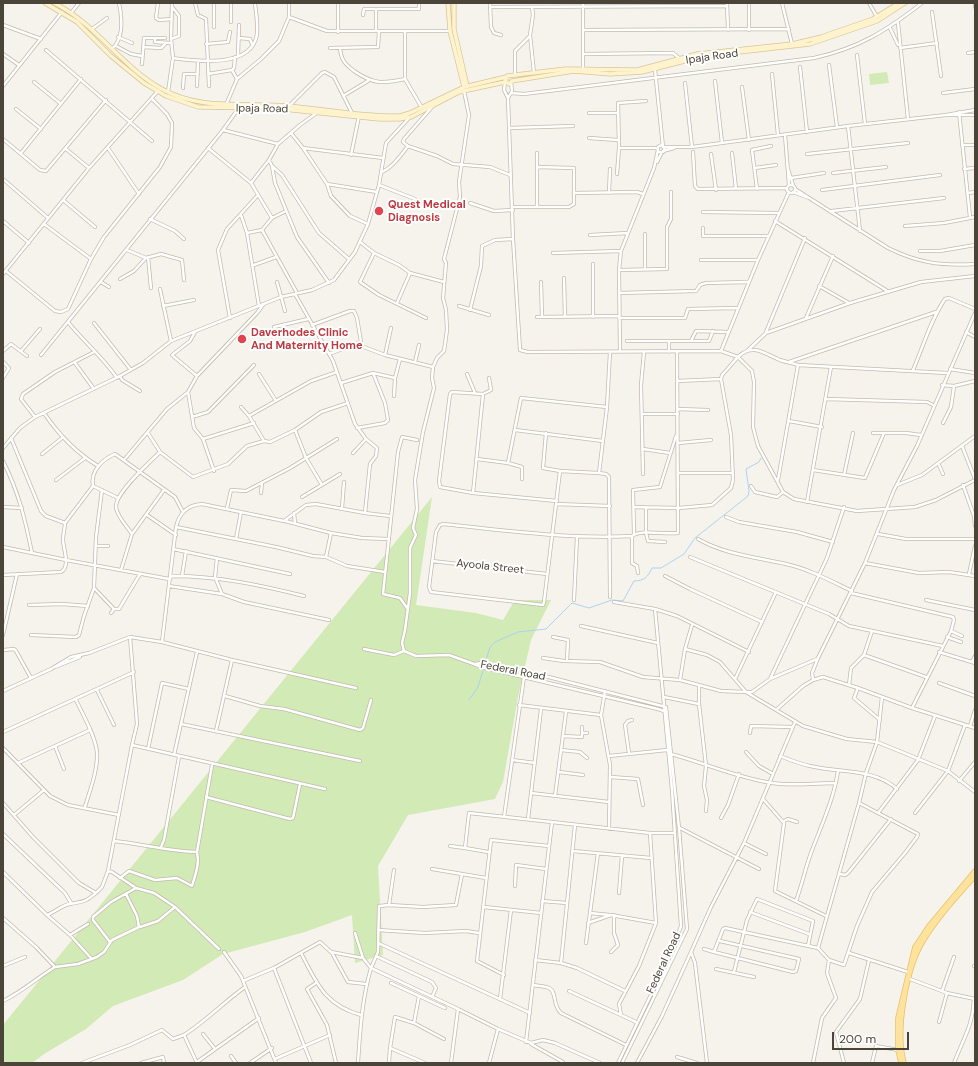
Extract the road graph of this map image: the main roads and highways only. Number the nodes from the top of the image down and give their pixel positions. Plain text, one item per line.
1 (45, 3) edge
2 (54, 3) edge
3 (448, 3) edge
4 (454, 3) edge
5 (899, 3) edge
6 (905, 3) edge
7 (821, 38) junction
8 (508, 77) junction
9 (505, 82) junction
10 (512, 82) junction
11 (465, 88) junction
12 (159, 90) junction
13 (226, 106) junction
14 (352, 114) junction
15 (975, 871) edge
16 (975, 876) edge
17 (901, 1063) edge
18 (904, 1063) edge

1 - 12 main road, Ipaja Road
2 - 12 main road, Ipaja Road
3 - 11 main road
4 - 11 main road
5 - 7 main road, Ipaja Road
6 - 7 main road, Ipaja Road
7 - 8 main road, Ipaja Road
7 - 10 main road, Ipaja Road
8 - 9 main road
8 - 10 main road
8 - 11 main road, Ipaja Road
9 - 10 main road, Ipaja Road
9 - 11 main road, Ipaja Road
11 - 14 main road, Ipaja Road
11 - 14 main road, Ipaja Road
12 - 13 main road, Ipaja Road
12 - 13 main road, Ipaja Road
13 - 14 main road, Ipaja Road
13 - 14 main road, Ipaja Road
15 - 17 main road
16 - 18 main road

